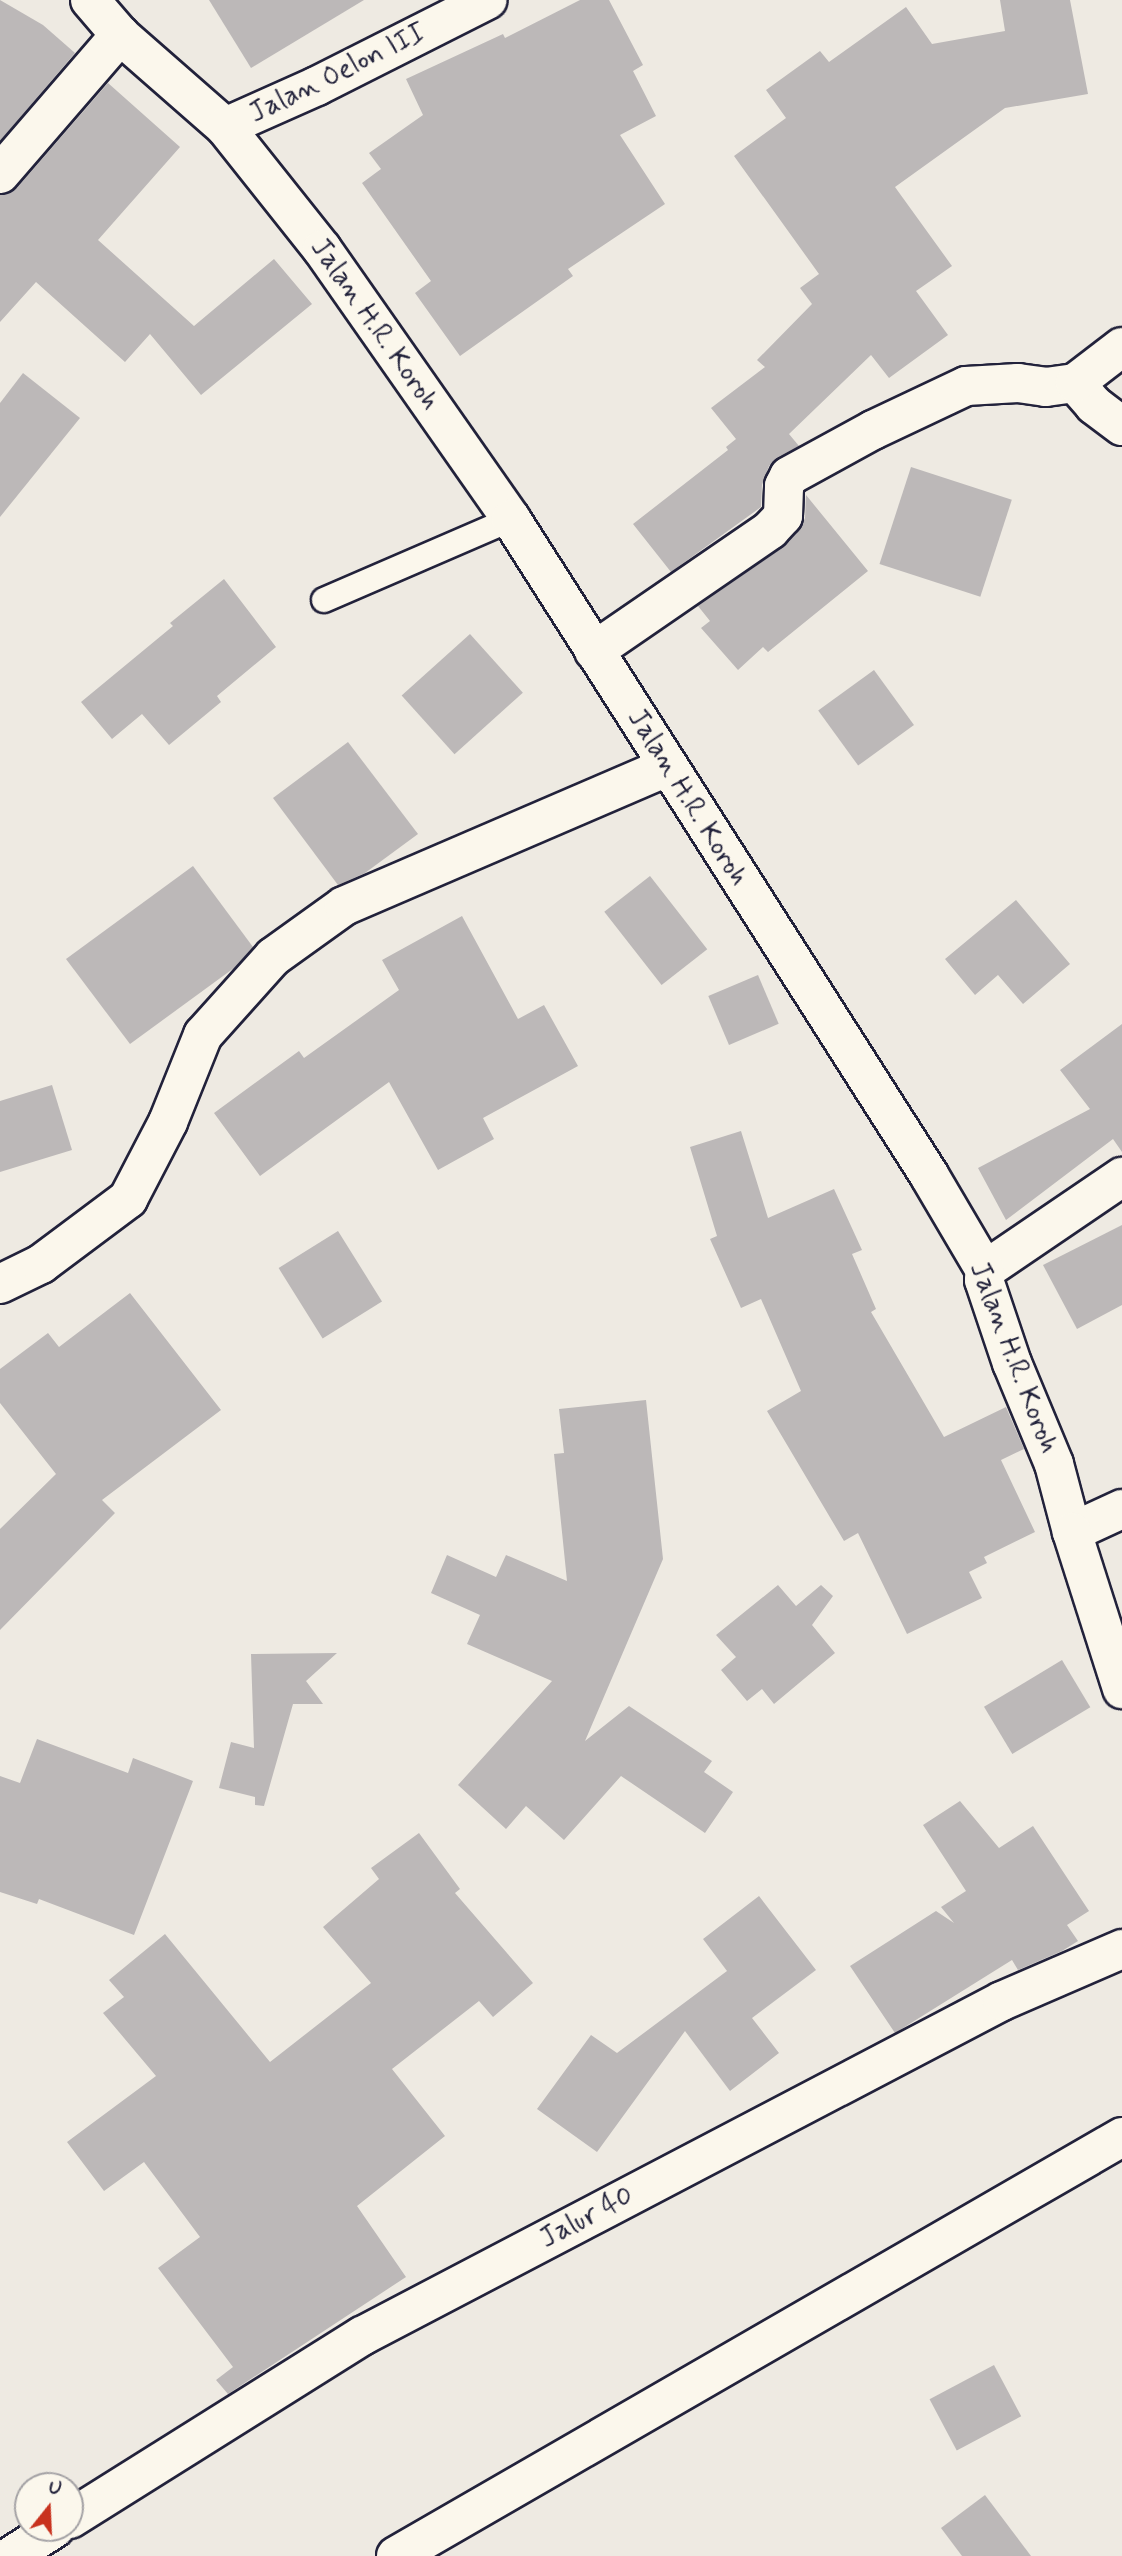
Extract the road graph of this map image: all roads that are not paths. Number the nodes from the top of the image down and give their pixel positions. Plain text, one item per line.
1 (90, 0) edge
2 (487, 0) edge
3 (120, 35) junction
4 (225, 127) junction
5 (0, 174) edge
6 (1122, 347) edge
7 (1075, 383) junction
8 (1122, 426) edge
9 (511, 519) junction
10 (324, 600) dead end
11 (594, 651) junction
12 (667, 767) junction
13 (1122, 1177) edge
14 (985, 1270) junction
15 (0, 1284) edge
16 (1122, 1509) edge
17 (1072, 1532) junction
18 (1122, 1689) edge
19 (1122, 1949) edge
20 (1122, 2137) edge
21 (84, 2510) edge
22 (33, 2542) edge
23 (11, 2556) edge
24 (396, 2556) edge

1 - 3 main road, Jalan H.R. Koroh
2 - 4 main road, Jalan Oelon III
3 - 4 main road, Jalan H.R. Koroh
3 - 5 main road
4 - 9 main road, Jalan H.R. Koroh
6 - 7 main road
7 - 8 main road
7 - 11 main road
9 - 10 lane
9 - 11 main road, Jalan H.R. Koroh
11 - 12 main road, Jalan H.R. Koroh
12 - 14 main road, Jalan H.R. Koroh
12 - 15 main road
13 - 14 main road
14 - 17 main road, Jalan H.R. Koroh
16 - 17 main road
17 - 18 main road, Jalan H.R. Koroh
19 - 21 main road, Jalur 40
20 - 24 main road
22 - 23 main road

